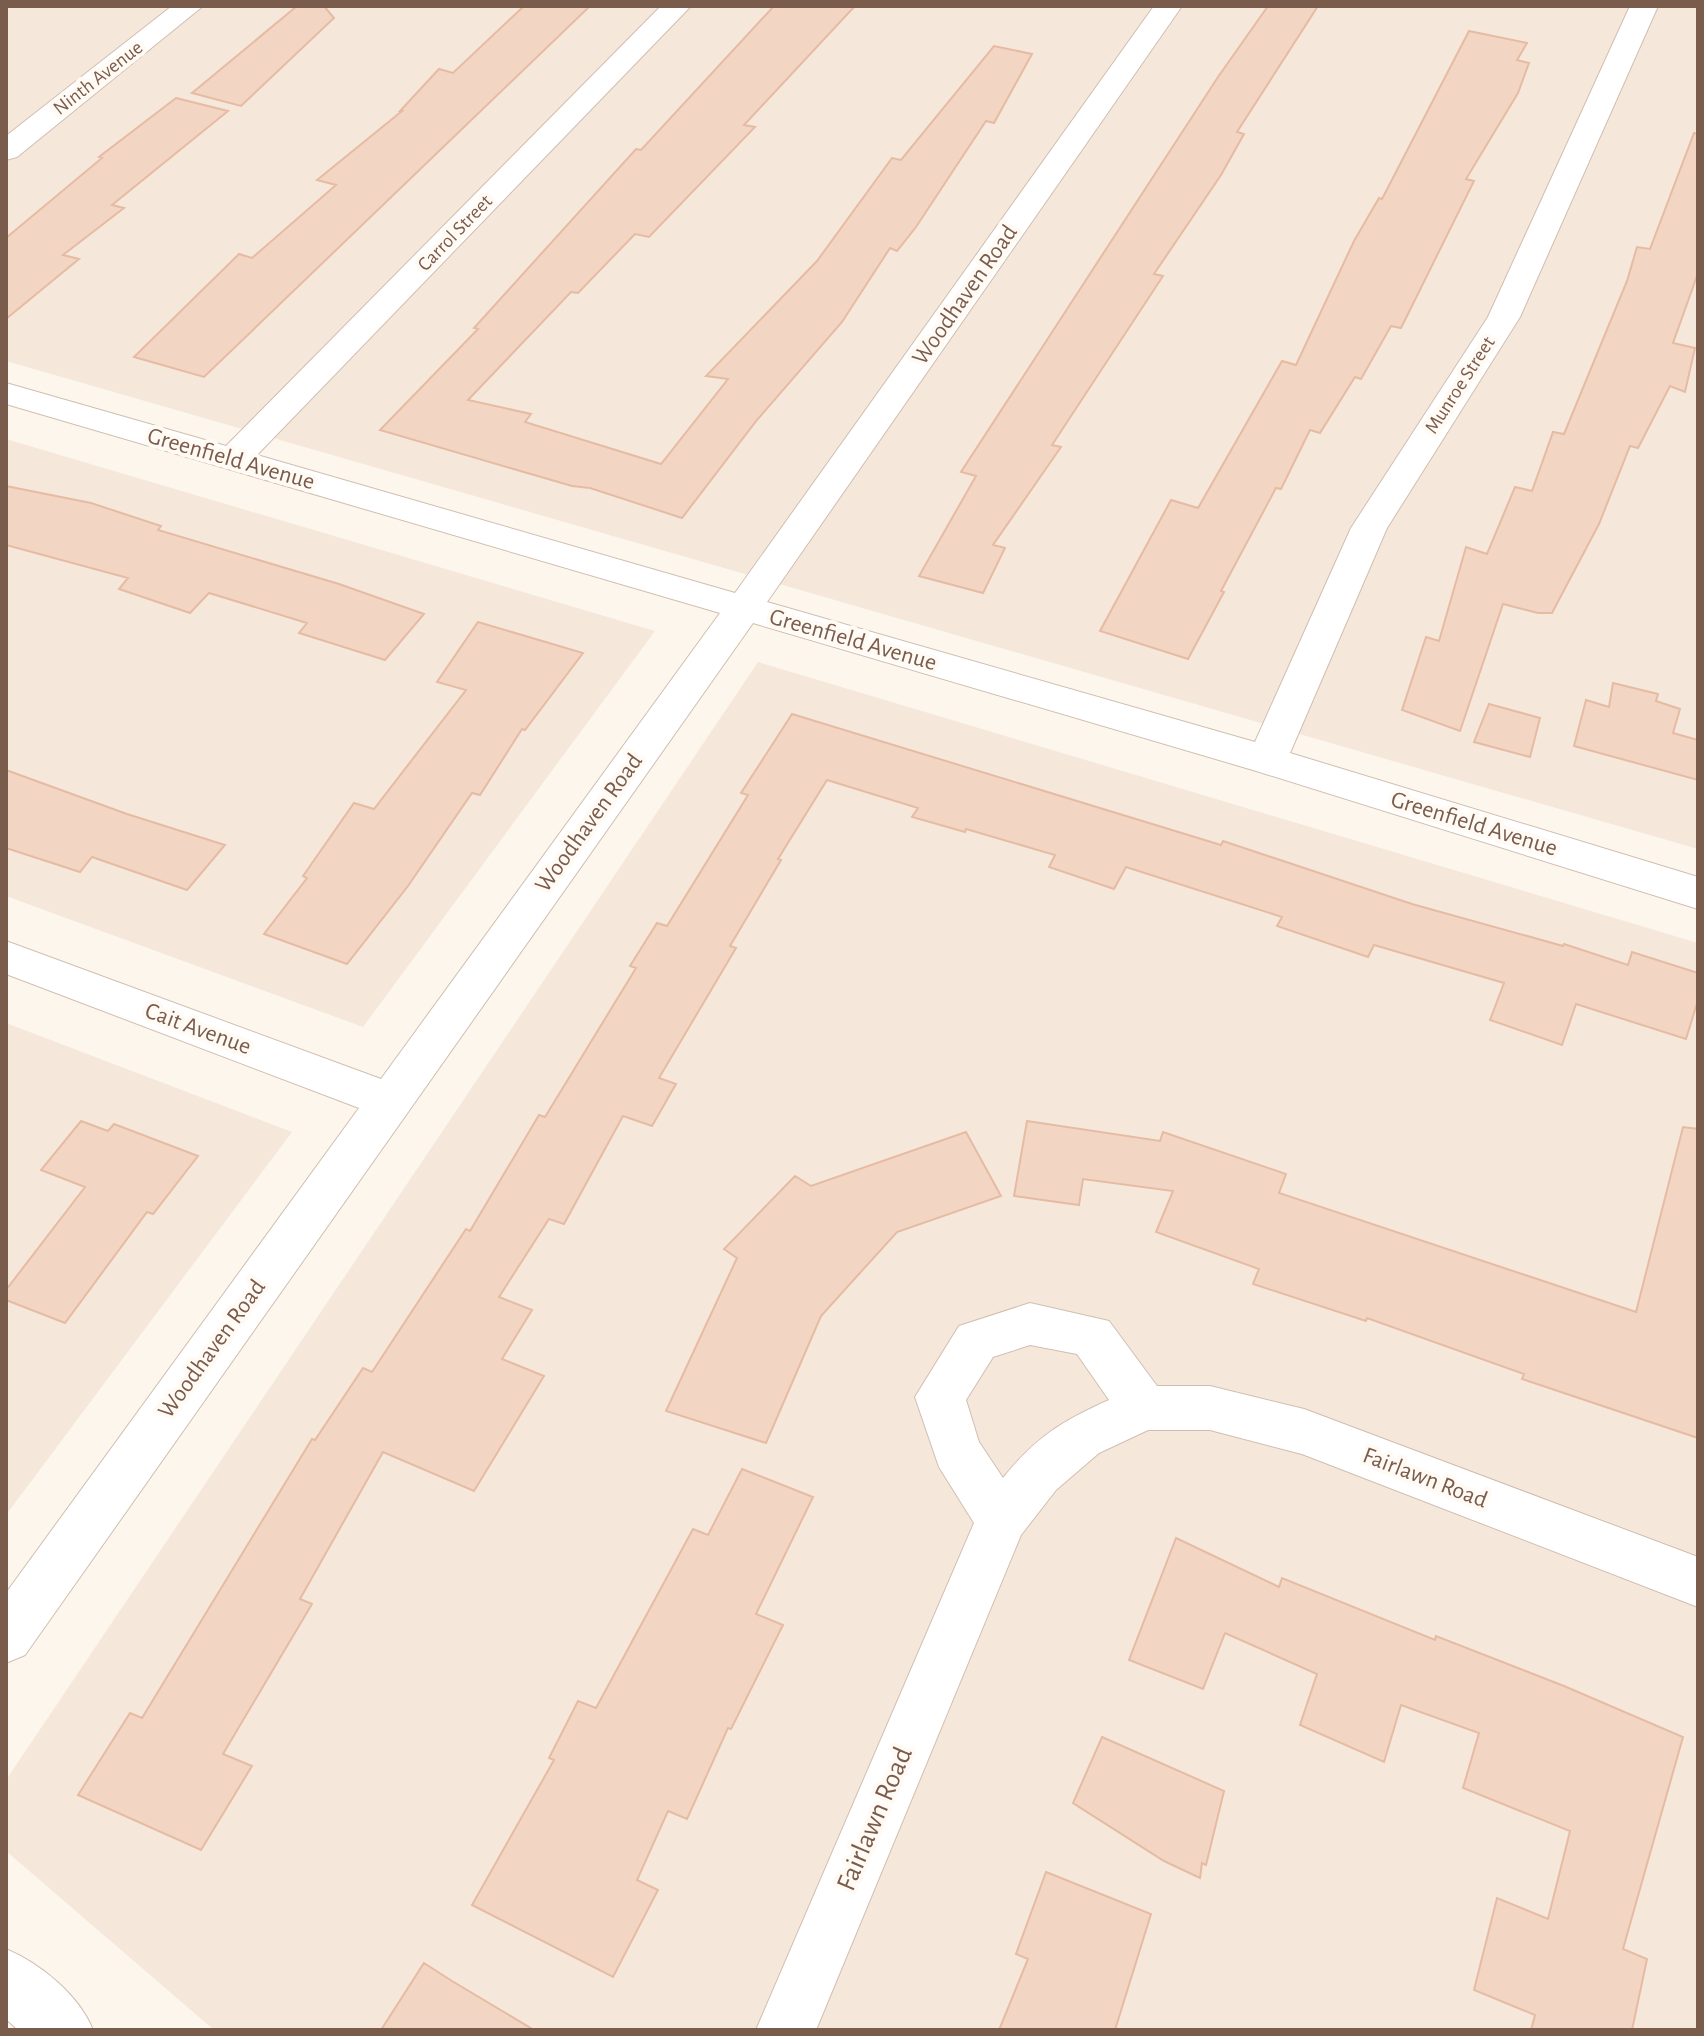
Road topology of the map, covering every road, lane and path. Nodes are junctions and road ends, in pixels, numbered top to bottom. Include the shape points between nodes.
1 (189, 6) edge
2 (677, 6) edge
3 (1168, 6) edge
4 (1644, 6) edge
5 (6, 151) edge
6 (6, 393) edge
7 (232, 460) junction
8 (743, 609) junction
9 (1267, 760) junction
10 (1698, 893) edge
11 (6, 957) edge
12 (390, 1101) junction
13 (1144, 1408) junction
14 (1001, 1520) junction
15 (1698, 1582) edge
16 (6, 1637) edge
17 (6, 1979) edge
18 (63, 2030) edge
19 (786, 2030) edge

1 - 5 street, Ninth Avenue
2 - 7 street, Carrol Street
3 - 8 street, Woodhaven Road
4 - 9 street, Munroe Street via 1504,317 1369,528
6 - 7 street, Greenfield Avenue
7 - 8 street, Greenfield Avenue
8 - 9 street, Greenfield Avenue
8 - 12 street, Woodhaven Road
9 - 10 street, Greenfield Avenue
11 - 12 street, Cait Avenue
12 - 16 street, Woodhaven Road
13 - 14 street, Fairlawn Road via 1081,1437 1038,1474
13 - 14 street via 1092,1336 1030,1324 976,1341 940,1397 957,1451
13 - 15 street, Fairlawn Road via 1210,1408 1304,1432
14 - 19 street, Fairlawn Road
17 - 18 street

